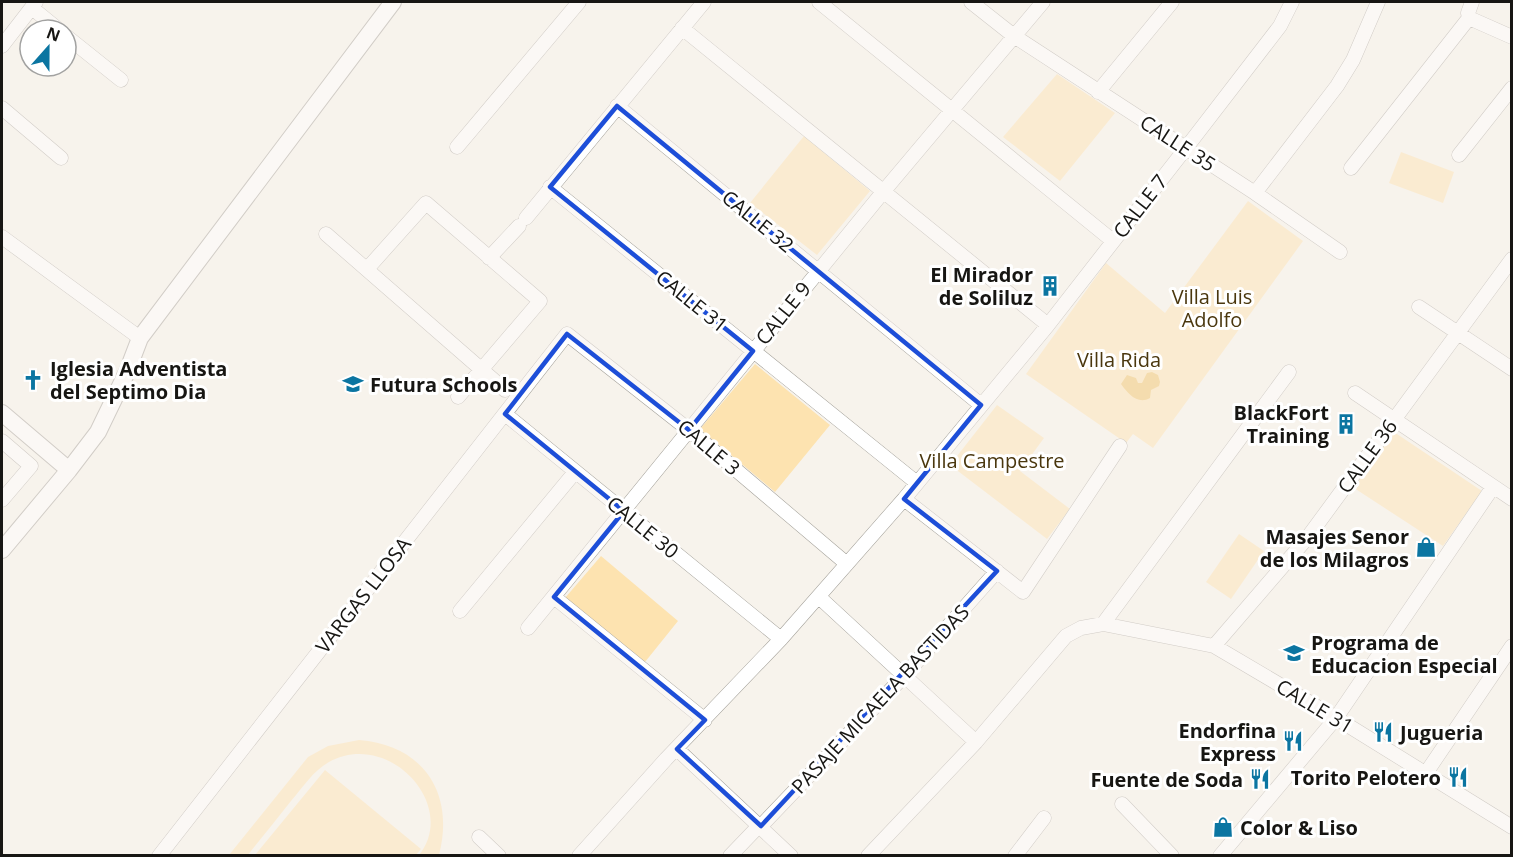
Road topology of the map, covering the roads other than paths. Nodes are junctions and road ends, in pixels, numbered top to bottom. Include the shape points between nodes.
1 (393, 2) edge
2 (579, 2) edge
3 (704, 2) edge
4 (819, 2) edge
5 (971, 2) edge
6 (1043, 2) edge
7 (1172, 2) edge
8 (1292, 2) edge
9 (1378, 2) edge
10 (1472, 2) edge
11 (34, 5) edge
12 (47, 18) edge
13 (1469, 18) junction
14 (682, 28) junction
15 (1014, 36) junction
16 (1512, 37) edge
17 (2, 45) edge
18 (78, 46) edge
19 (121, 80) dead end
20 (1512, 88) edge
21 (1098, 92) junction
22 (617, 106) junction
23 (2, 108) edge
24 (951, 110) junction
25 (457, 147) dead end
26 (1186, 148) junction
27 (1460, 155) dead end
28 (61, 158) dead end
29 (1351, 168) dead end
30 (550, 187) junction
31 (883, 192) junction
32 (1255, 192) junction
33 (326, 234) dead end
34 (2, 237) edge
35 (1113, 241) junction
36 (1340, 252) dead end
37 (489, 258) junction
38 (1512, 259) edge
39 (367, 269) junction
40 (818, 271) junction
41 (1419, 307) dead end
42 (1048, 324) junction
43 (1457, 332) junction
44 (567, 334) joint
45 (141, 338) junction
46 (753, 351) junction
47 (481, 369) junction
48 (1512, 369) edge
49 (1289, 372) dead end
50 (505, 390) dead end
51 (1355, 393) dead end
52 (458, 397) dead end
53 (981, 405) junction
54 (2, 413) edge
55 (505, 414) junction
56 (1394, 419) junction
57 (689, 430) junction
58 (2, 441) edge
59 (1120, 446) dead end
60 (69, 470) junction
61 (574, 472) junction
62 (917, 483) junction
63 (1493, 487) junction
64 (904, 499) junction
65 (1512, 499) edge
66 (2, 500) edge
67 (624, 511) junction
68 (2, 550) edge
69 (847, 564) junction
70 (997, 571) junction
71 (554, 597) junction
72 (819, 597) junction
73 (460, 611) dead end
74 (1103, 624) junction
75 (528, 628) dead end
76 (781, 639) junction
77 (1214, 646) junction
78 (1512, 646) edge
79 (904, 676) junction
80 (1336, 718) junction
81 (705, 720) junction
82 (976, 742) junction
83 (677, 749) junction
84 (1425, 773) junction
85 (1122, 804) dead end
86 (1044, 818) dead end
87 (1512, 827) edge
88 (758, 828) junction
89 (479, 837) dead end
90 (159, 855) edge
91 (499, 855) edge
92 (579, 855) edge
93 (730, 855) edge
94 (791, 855) edge
95 (868, 855) edge
96 (1015, 855) edge
97 (1172, 855) edge
98 (1220, 855) edge

1 - 45 street
2 - 25 street
3 - 14 street
4 - 24 street
5 - 15 street, CALLE 35
6 - 15 street, CALLE 9
7 - 21 street
8 - 26 street, CALLE 7 via 1280,26
9 - 32 street via 1338,86
10 - 13 street
11 - 12 street
11 - 17 street
13 - 16 street
13 - 29 street
14 - 22 street
14 - 31 street
15 - 21 street, CALLE 35
15 - 24 street, CALLE 9
18 - 19 street
20 - 27 street
21 - 26 street, CALLE 35
22 - 30 street
22 - 40 street, CALLE 32
23 - 28 street
24 - 31 street, CALLE 9
24 - 35 street
26 - 32 street, CALLE 35
26 - 35 street, CALLE 7
30 - 37 street
30 - 46 street, CALLE 31
31 - 40 street, CALLE 9
31 - 42 street
32 - 36 street, CALLE 35
33 - 39 street
34 - 45 street
35 - 42 street, CALLE 7
37 - 39 street via 426,203
37 - 47 street via 540,301
38 - 43 street, CALLE 36
39 - 47 street
40 - 46 street, CALLE 9
40 - 53 street, CALLE 32
41 - 43 street
42 - 53 street, CALLE 7
43 - 48 street
43 - 56 street, CALLE 36
44 - 55 street, VARGAS LLOSA
44 - 57 street, CALLE 3
45 - 60 street via 98,432
46 - 57 street, CALLE 9
46 - 62 street, CALLE 31
47 - 50 street
47 - 52 street
49 - 74 street
51 - 56 street
53 - 62 street, CALLE 7
54 - 60 street
55 - 61 street, CALLE 30
55 - 90 street, VARGAS LLOSA
56 - 63 street
56 - 77 street, CALLE 36 via 1308,537
57 - 67 street, CALLE 9
57 - 69 street, CALLE 3
58 - 66 street via 31,466
59 - 70 street via 1023,592
60 - 68 street
61 - 67 street, CALLE 30
61 - 73 street
62 - 64 street, CALLE 7
63 - 65 street
63 - 80 street
64 - 69 street, CALLE 7
64 - 70 street
67 - 71 street, CALLE 9
67 - 76 street, CALLE 30
69 - 72 street, CALLE 7
70 - 79 street, PASAJE MICAELA BASTIDAS
71 - 75 street, CALLE 9
71 - 81 street
72 - 76 street, CALLE 7
72 - 79 street
74 - 77 street, CALLE 31
74 - 82 street via 1066,636
76 - 81 street, CALLE 7
77 - 80 street, CALLE 31
78 - 84 street
79 - 82 street
79 - 88 street, PASAJE MICAELA BASTIDAS
80 - 84 street, CALLE 31
80 - 98 street
81 - 83 street, CALLE 7
82 - 95 street
83 - 88 street
83 - 92 street, CALLE 7
84 - 87 street, CALLE 31
85 - 97 street
86 - 96 street
88 - 93 street, PASAJE MICAELA BASTIDAS
88 - 94 street
89 - 91 street

